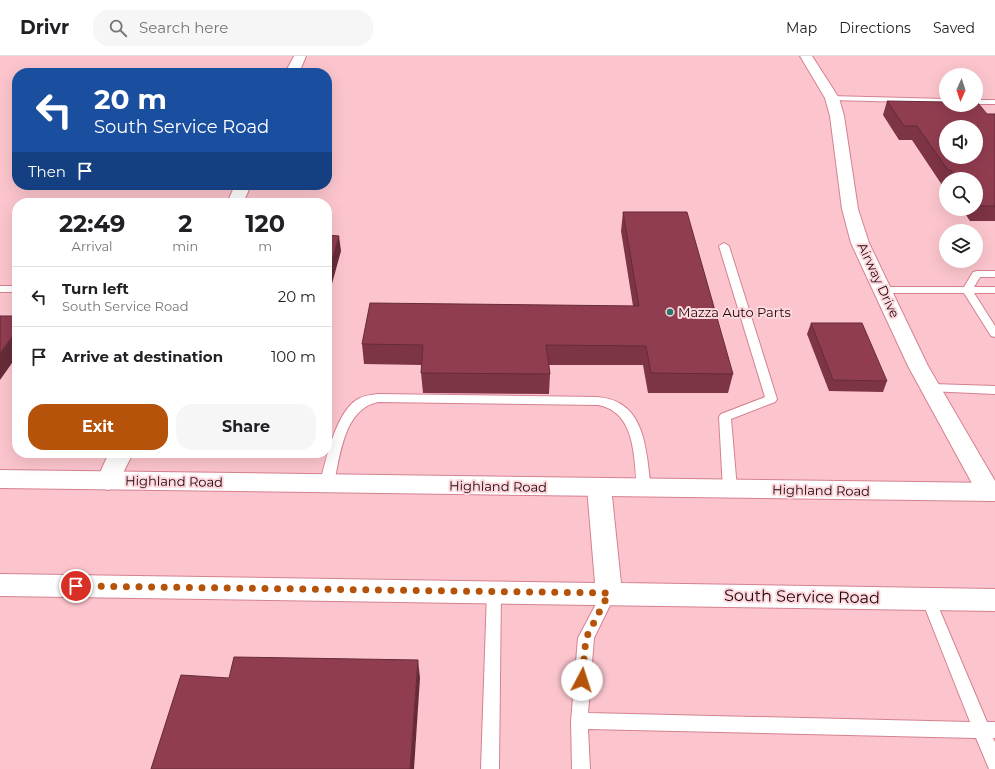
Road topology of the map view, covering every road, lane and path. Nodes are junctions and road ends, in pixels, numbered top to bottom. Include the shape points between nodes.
1 (300, 56) edge
2 (806, 56) edge
3 (294, 68) edge
4 (832, 98) junction
5 (939, 101) edge
6 (983, 102) edge
7 (995, 102) edge
8 (724, 246) dead end
9 (995, 274) edge
10 (0, 289) edge
11 (12, 289) edge
12 (883, 290) junction
13 (967, 290) junction
14 (995, 290) edge
15 (995, 334) edge
16 (932, 388) junction
17 (995, 390) edge
18 (119, 458) edge
19 (0, 479) edge
20 (108, 481) junction
21 (328, 483) junction
22 (599, 487) junction
23 (644, 488) junction
24 (730, 488) junction
25 (992, 492) edge
26 (0, 584) edge
27 (494, 592) junction
28 (609, 593) junction
29 (928, 598) junction
30 (995, 600) edge
31 (578, 721) junction
32 (988, 730) edge
33 (995, 763) edge
34 (490, 769) edge
35 (581, 769) edge

1 - 3 main road
2 - 4 main road, Airway Drive
4 - 5 lane
4 - 12 main road, Airway Drive via 837,116 850,209 860,243
6 - 7 lane
8 - 24 lane via 771,399 725,417
9 - 13 lane via 977,274
10 - 11 lane
12 - 13 lane
12 - 16 main road, Airway Drive via 918,366
13 - 14 lane
13 - 15 lane
16 - 17 lane
16 - 25 main road, Airway Drive
18 - 20 main road
19 - 20 main road, Highland Road
20 - 21 main road, Highland Road
21 - 22 main road, Highland Road
21 - 23 lane via 339,434 351,414 363,402 378,398 453,398 592,401 615,405 629,416 637,440
22 - 23 main road, Highland Road
22 - 28 main road
23 - 24 main road, Highland Road
24 - 25 main road, Highland Road
26 - 27 main road, South Service Road
27 - 28 main road, South Service Road
27 - 34 lane
28 - 29 main road, South Service Road
28 - 31 lane via 586,638
29 - 30 main road, South Service Road
29 - 32 lane
31 - 32 lane
31 - 35 lane
32 - 33 lane

